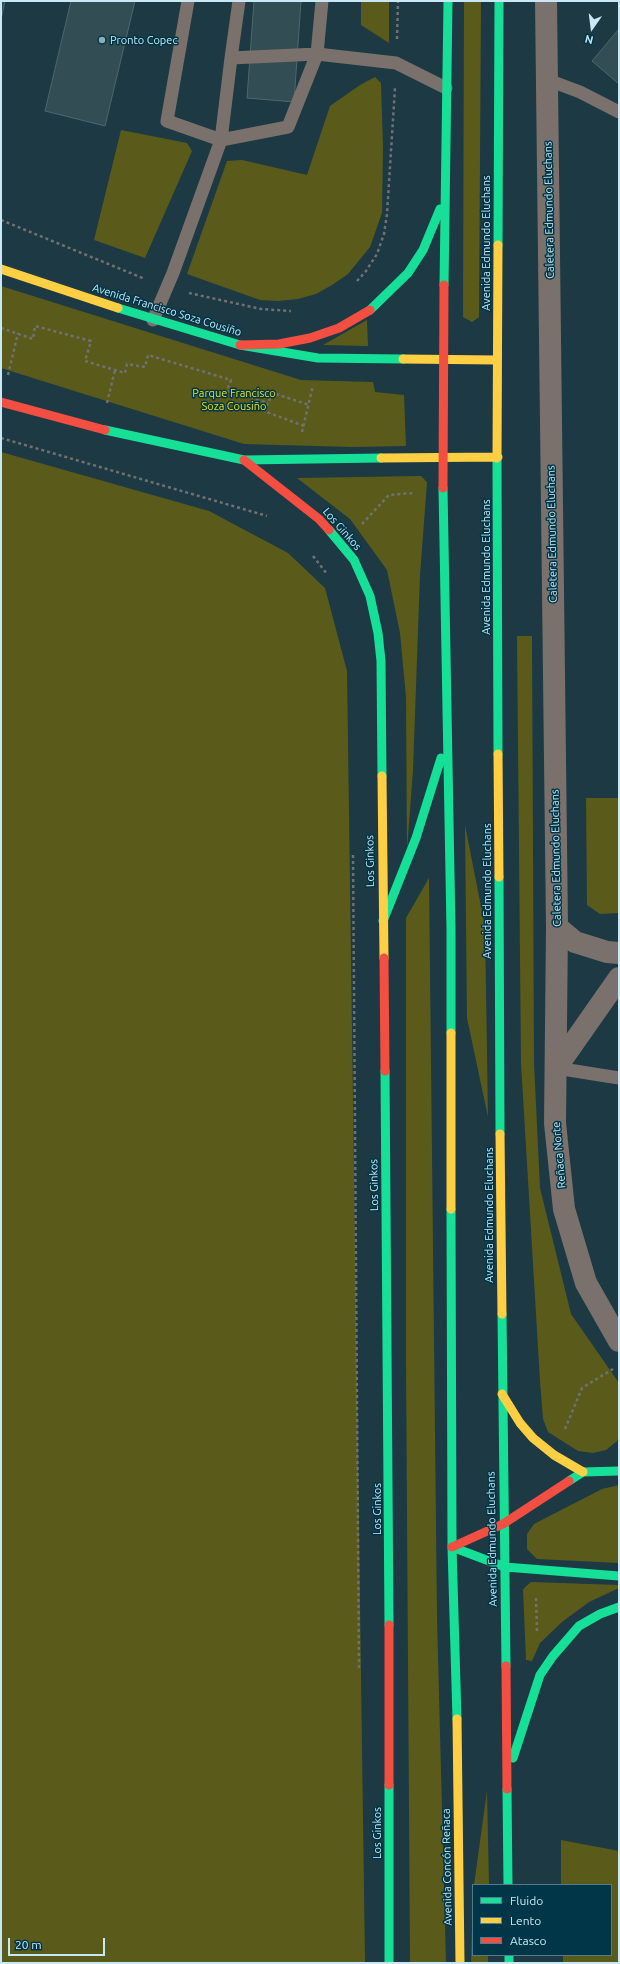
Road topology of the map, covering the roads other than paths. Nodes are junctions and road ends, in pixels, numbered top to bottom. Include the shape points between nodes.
1 (188, 1) edge
2 (239, 1) edge
3 (322, 1) edge
4 (448, 1) edge
5 (499, 1) edge
6 (546, 1) edge
7 (317, 54) junction
8 (231, 58) junction
9 (548, 80) junction
10 (446, 88) junction
11 (619, 112) edge
12 (221, 140) junction
13 (445, 185) junction
14 (1, 269) edge
15 (153, 320) junction
16 (240, 345) junction
17 (443, 359) junction
18 (498, 360) junction
19 (1, 402) edge
20 (442, 457) junction
21 (498, 457) junction
22 (244, 460) junction
23 (446, 739) junction
24 (383, 921) junction
25 (557, 927) junction
26 (619, 953) edge
27 (619, 978) edge
28 (556, 1068) junction
29 (619, 1078) edge
30 (619, 1340) edge
31 (502, 1394) junction
32 (619, 1471) edge
33 (583, 1472) junction
34 (503, 1524) junction
35 (452, 1547) junction
36 (505, 1568) junction
37 (619, 1576) edge
38 (619, 1607) edge
39 (507, 1781) junction
40 (508, 1884) edge
41 (389, 1963) edge
42 (460, 1963) edge

1 - 12 lane via 167,121
2 - 8 lane
3 - 7 lane
4 - 10 main road
5 - 18 main road, Avenida Edmundo Eluchans
6 - 9 street, Caletera Edmundo Eluchans
7 - 8 lane
7 - 10 lane via 396,63
7 - 12 lane via 288,128
8 - 12 lane
9 - 11 lane via 580,92
9 - 25 street, Caletera Edmundo Eluchans
10 - 13 main road
12 - 15 lane
13 - 16 main road via 435,224 424,250 408,273 371,310 339,328 310,338 279,344
13 - 17 main road
14 - 15 main road, Avenida Francisco Soza Cousiño
15 - 16 main road, Avenida Francisco Soza Cousiño
16 - 17 main road, Avenida Francisco Soza Cousiño via 318,358
17 - 18 main road, Avenida Francisco Soza Cousiño
17 - 20 main road
18 - 21 main road, Avenida Edmundo Eluchans
19 - 22 main road via 99,429
20 - 21 main road
20 - 22 main road
20 - 23 main road
21 - 31 main road, Avenida Edmundo Eluchans
22 - 24 main road, Los Ginkos via 319,518 354,560 370,596 381,661
23 - 24 main road via 416,838
23 - 35 main road via 450,930
24 - 41 main road, Los Ginkos via 389,1481
25 - 26 street via 575,942
25 - 28 street, Caletera Edmundo Eluchans
27 - 28 street
28 - 29 lane
28 - 30 street, Reñaca Norte via 555,1123 564,1209 586,1283
31 - 33 main road via 533,1438 554,1455
31 - 34 main road, Avenida Edmundo Eluchans
32 - 33 main road
33 - 34 main road
34 - 35 main road
34 - 36 main road, Avenida Edmundo Eluchans
35 - 36 main road
35 - 42 main road, Avenida Concón Reñaca
36 - 37 main road
36 - 39 main road, Avenida Edmundo Eluchans
38 - 39 main road via 579,1626 540,1675
39 - 40 main road

